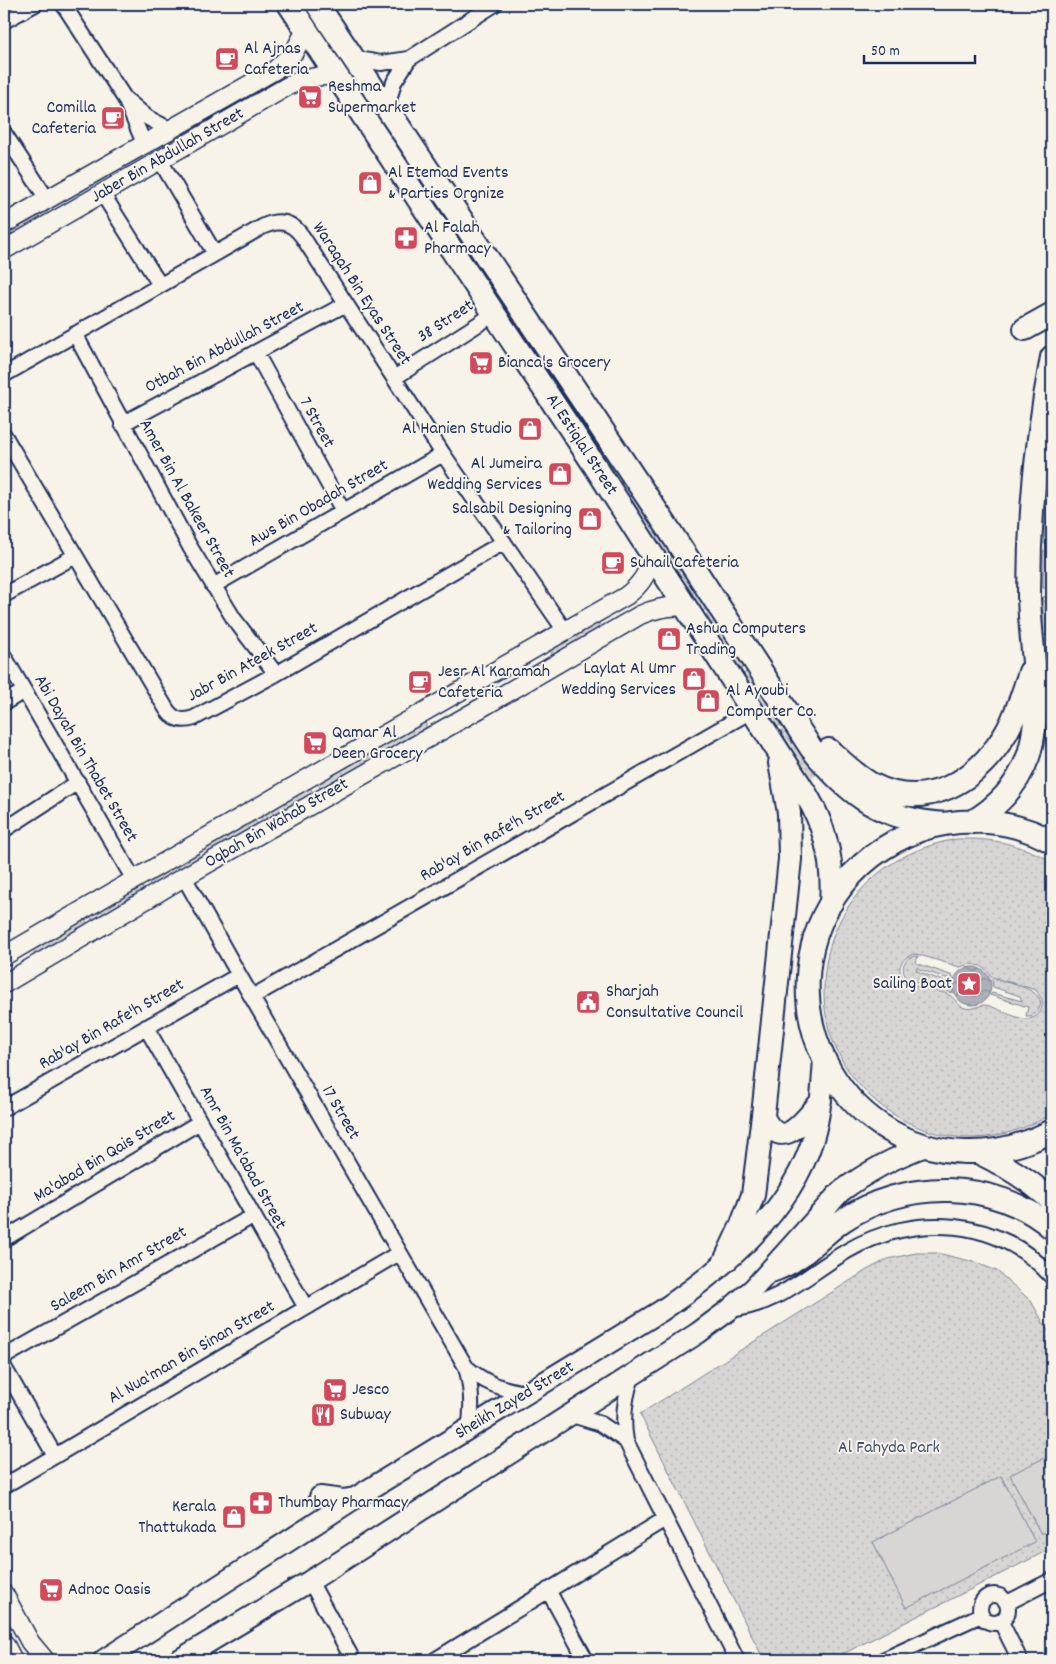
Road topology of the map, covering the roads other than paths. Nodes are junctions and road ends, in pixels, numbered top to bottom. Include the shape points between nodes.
1 (35, 4) edge
2 (63, 4) edge
3 (288, 4) edge
4 (317, 4) edge
5 (495, 4) edge
6 (4, 21) edge
7 (306, 30) junction
8 (353, 58) junction
9 (409, 59) junction
10 (336, 76) junction
11 (125, 99) junction
12 (387, 108) junction
13 (195, 114) junction
14 (169, 129) junction
15 (4, 133) edge
16 (144, 143) junction
17 (176, 151) junction
18 (160, 160) junction
19 (102, 193) junction
20 (47, 199) junction
21 (4, 224) edge
22 (4, 250) edge
23 (215, 254) junction
24 (160, 285) junction
25 (346, 304) junction
26 (494, 314) junction
27 (1052, 314) edge
28 (1025, 328) dead end
29 (75, 334) junction
30 (256, 353) junction
31 (1052, 357) edge
32 (4, 375) edge
33 (394, 378) junction
34 (122, 424) junction
35 (4, 435) edge
36 (443, 454) junction
37 (343, 511) junction
38 (504, 542) junction
39 (652, 554) junction
40 (75, 556) junction
41 (213, 586) junction
42 (4, 595) edge
43 (687, 607) junction
44 (565, 632) junction
45 (4, 656) edge
46 (1033, 662) junction
47 (503, 667) junction
48 (276, 674) junction
49 (24, 691) junction
50 (4, 703) edge
51 (480, 708) junction
52 (753, 710) junction
53 (790, 714) junction
54 (775, 745) junction
55 (78, 782) junction
56 (972, 822) junction
57 (945, 824) junction
58 (4, 830) edge
59 (1052, 842) edge
60 (184, 877) junction
61 (134, 880) junction
62 (831, 903) junction
63 (4, 956) edge
64 (239, 975) junction
65 (4, 984) edge
66 (252, 997) junction
67 (146, 1027) junction
68 (824, 1059) junction
69 (821, 1101) junction
70 (4, 1108) edge
71 (763, 1116) junction
72 (200, 1122) junction
73 (1052, 1131) edge
74 (926, 1146) junction
75 (978, 1152) junction
76 (1052, 1201) edge
77 (253, 1216) junction
78 (1052, 1228) edge
79 (4, 1239) edge
80 (399, 1253) junction
81 (725, 1261) junction
82 (771, 1271) junction
83 (1052, 1277) edge
84 (306, 1308) junction
85 (729, 1310) junction
86 (4, 1357) edge
87 (4, 1367) edge
88 (466, 1367) junction
89 (632, 1377) junction
90 (525, 1394) junction
91 (572, 1415) junction
92 (469, 1429) junction
93 (626, 1441) junction
94 (55, 1456) junction
95 (4, 1486) edge
96 (320, 1498) dead end
97 (355, 1498) junction
98 (665, 1519) junction
99 (1052, 1580) edge
100 (310, 1581) junction
101 (548, 1590) junction
102 (4, 1594) edge
103 (1007, 1603) junction
104 (981, 1616) junction
105 (9, 1618) edge
106 (1001, 1622) junction
107 (4, 1642) edge
108 (199, 1655) edge
109 (13, 1660) edge
110 (45, 1660) edge
111 (104, 1660) edge
112 (179, 1660) edge
113 (352, 1660) edge
114 (438, 1660) edge
115 (586, 1660) edge
116 (737, 1660) edge
117 (883, 1660) edge
118 (1020, 1660) edge

1 - 6 street
2 - 11 street
3 - 7 main road, Al Estiqlal Street
4 - 8 main road, Al Estiqlal Street
5 - 9 street
7 - 10 main road, Al Estiqlal Street
7 - 13 street, Jaber Bin Abdullah Street via 294,52 282,64
8 - 9 street via 381,64
8 - 12 main road, Al Estiqlal Street
9 - 12 street via 394,82
10 - 17 street, Jaber Bin Abdullah Street via 315,76 298,81
10 - 26 main road, Al Estiqlal Street
11 - 14 street via 148,118
11 - 16 street
12 - 53 main road, Al Estiqlal Street
13 - 14 street, Jaber Bin Abdullah Street
13 - 17 street via 201,120 200,128
14 - 16 street, Jaber Bin Abdullah Street
15 - 20 street
16 - 20 street, Jaber Bin Abdullah Street
17 - 18 street, Jaber Bin Abdullah Street
18 - 19 street, Jaber Bin Abdullah Street
18 - 23 street
19 - 22 street, Jaber Bin Abdullah Street
19 - 24 street
20 - 21 street, Jaber Bin Abdullah Street
23 - 24 street, Waraqah Bin Eyas Street
23 - 25 street, Waraqah Bin Eyas Street via 270,223 288,223 302,236
24 - 29 street, Waraqah Bin Eyas Street
25 - 30 street, Otbah Bin Abdullah Street
25 - 33 street, Waraqah Bin Eyas Street
26 - 33 street, 38 Street
26 - 39 main road, Al Estiqlal Street
27 - 28 main road
29 - 32 street, Waraqah Bin Eyas Street
29 - 34 street, Amer Bin Al Bakeer Street
30 - 34 street, Otbah Bin Abdullah Street
30 - 37 street, 7 Street
31 - 46 main road via 1038,447 1032,522 1029,595
33 - 36 street, Waraqah Bin Eyas Street
34 - 41 street, Amer Bin Al Bakeer Street
35 - 40 street, Jabr Bin Ateek Street
36 - 37 street, Aws Bin Obadah Street
36 - 38 street, Waraqah Bin Eyas Street
37 - 41 street, Aws Bin Obadah Street
38 - 44 street, Waraqah Bin Eyas Street
38 - 48 street, Jabr Bin Ateek Street
39 - 43 main road, Al Estiqlal Street
39 - 44 street, Oqbah Bin Wahab Street via 644,578 633,591
40 - 42 street
40 - 48 street, Jabr Bin Ateek Street via 167,710 177,719 194,718
41 - 48 street, Amer Bin Al Bakeer Street via 242,631
43 - 51 street, Oqbah Bin Wahab Street via 667,606 648,611
43 - 52 main road, Al Estiqlal Street
44 - 47 street, Oqbah Bin Wahab Street
45 - 49 street, Abi Dayah Bin Thabet Street
46 - 53 main road via 1014,716 998,746 974,772 936,792 901,794 870,783
46 - 56 main road via 1036,716 1023,770 1002,800
47 - 51 street via 508,670 507,679 485,694
47 - 61 street, Oqbah Bin Wahab Street
49 - 50 street
49 - 55 street, Abi Dayah Bin Thabet Street
51 - 60 street, Oqbah Bin Wahab Street
52 - 54 main road, Al Estiqlal Street
52 - 66 street, Rab'ay Bin Rafe'h Street
53 - 57 main road, Al Estiqlal Street via 824,763 852,792 896,816
54 - 62 main road, Al Estiqlal Street via 822,824 832,871
54 - 71 main road via 786,790 790,859
55 - 58 street
55 - 61 street, Abi Dayah Bin Thabet Street
56 - 57 main road
56 - 59 main road via 1011,826
57 - 62 main road via 911,834 879,851 852,874
60 - 64 street, 17 Street
60 - 65 street, Oqbah Bin Wahab Street
61 - 63 street, Oqbah Bin Wahab Street
62 - 68 main road via 814,940 808,980 811,1021
64 - 66 street, 17 Street
64 - 67 street, Rab'ay Bin Rafe'h Street
66 - 80 street, 17 Street
67 - 70 street, Rab'ay Bin Rafe'h Street
67 - 72 street, Amr Bin Ma'abad Street
68 - 69 main road, Sheikh Zayed Street
68 - 74 main road via 839,1086 860,1109 898,1135
69 - 71 main road via 789,1133 771,1130
69 - 81 main road, Sheikh Zayed Street via 812,1141 790,1187 758,1230
71 - 81 main road via 753,1195
72 - 77 street, Amr Bin Ma'abad Street
72 - 79 street, Ma'abad Bin Qais Street
73 - 75 main road via 1017,1146
74 - 75 main road
74 - 82 main road via 890,1160 840,1192
75 - 76 main road via 1011,1169
77 - 84 street, Amr Bin Ma'abad Street
77 - 86 street, Saleem Bin Amr Street
78 - 82 main road via 1024,1208 988,1195 950,1190 912,1193 858,1211 799,1258
80 - 84 street, Al Nua'man Bin Sinan Street
80 - 88 street, 17 Street
81 - 90 main road, Sheikh Zayed Street via 661,1311
82 - 85 main road
83 - 85 street via 1024,1253 994,1236 958,1227 920,1226 900,1229 863,1242 778,1296 754,1306
84 - 94 street, Al Nua'man Bin Sinan Street
85 - 89 main road
87 - 94 street
88 - 90 street, 17 Street via 484,1382
88 - 92 street, 17 Street via 472,1396
89 - 91 main road
89 - 93 street via 623,1408
90 - 92 main road, Sheikh Zayed Street
91 - 93 street via 601,1424
91 - 100 main road
92 - 97 main road, Sheikh Zayed Street
93 - 98 street
94 - 95 street, Al Nua'man Bin Sinan Street
96 - 97 main road
97 - 111 main road, Sheikh Zayed Street
98 - 101 street
98 - 116 street
99 - 103 street
100 - 108 main road
100 - 113 street
101 - 114 street
101 - 115 street
102 - 105 street
103 - 104 street via 1000,1596 990,1596 983,1601
103 - 106 street via 1008,1612
104 - 106 street via 992,1624
104 - 117 street
105 - 110 street
106 - 118 street
107 - 109 street
108 - 112 main road

